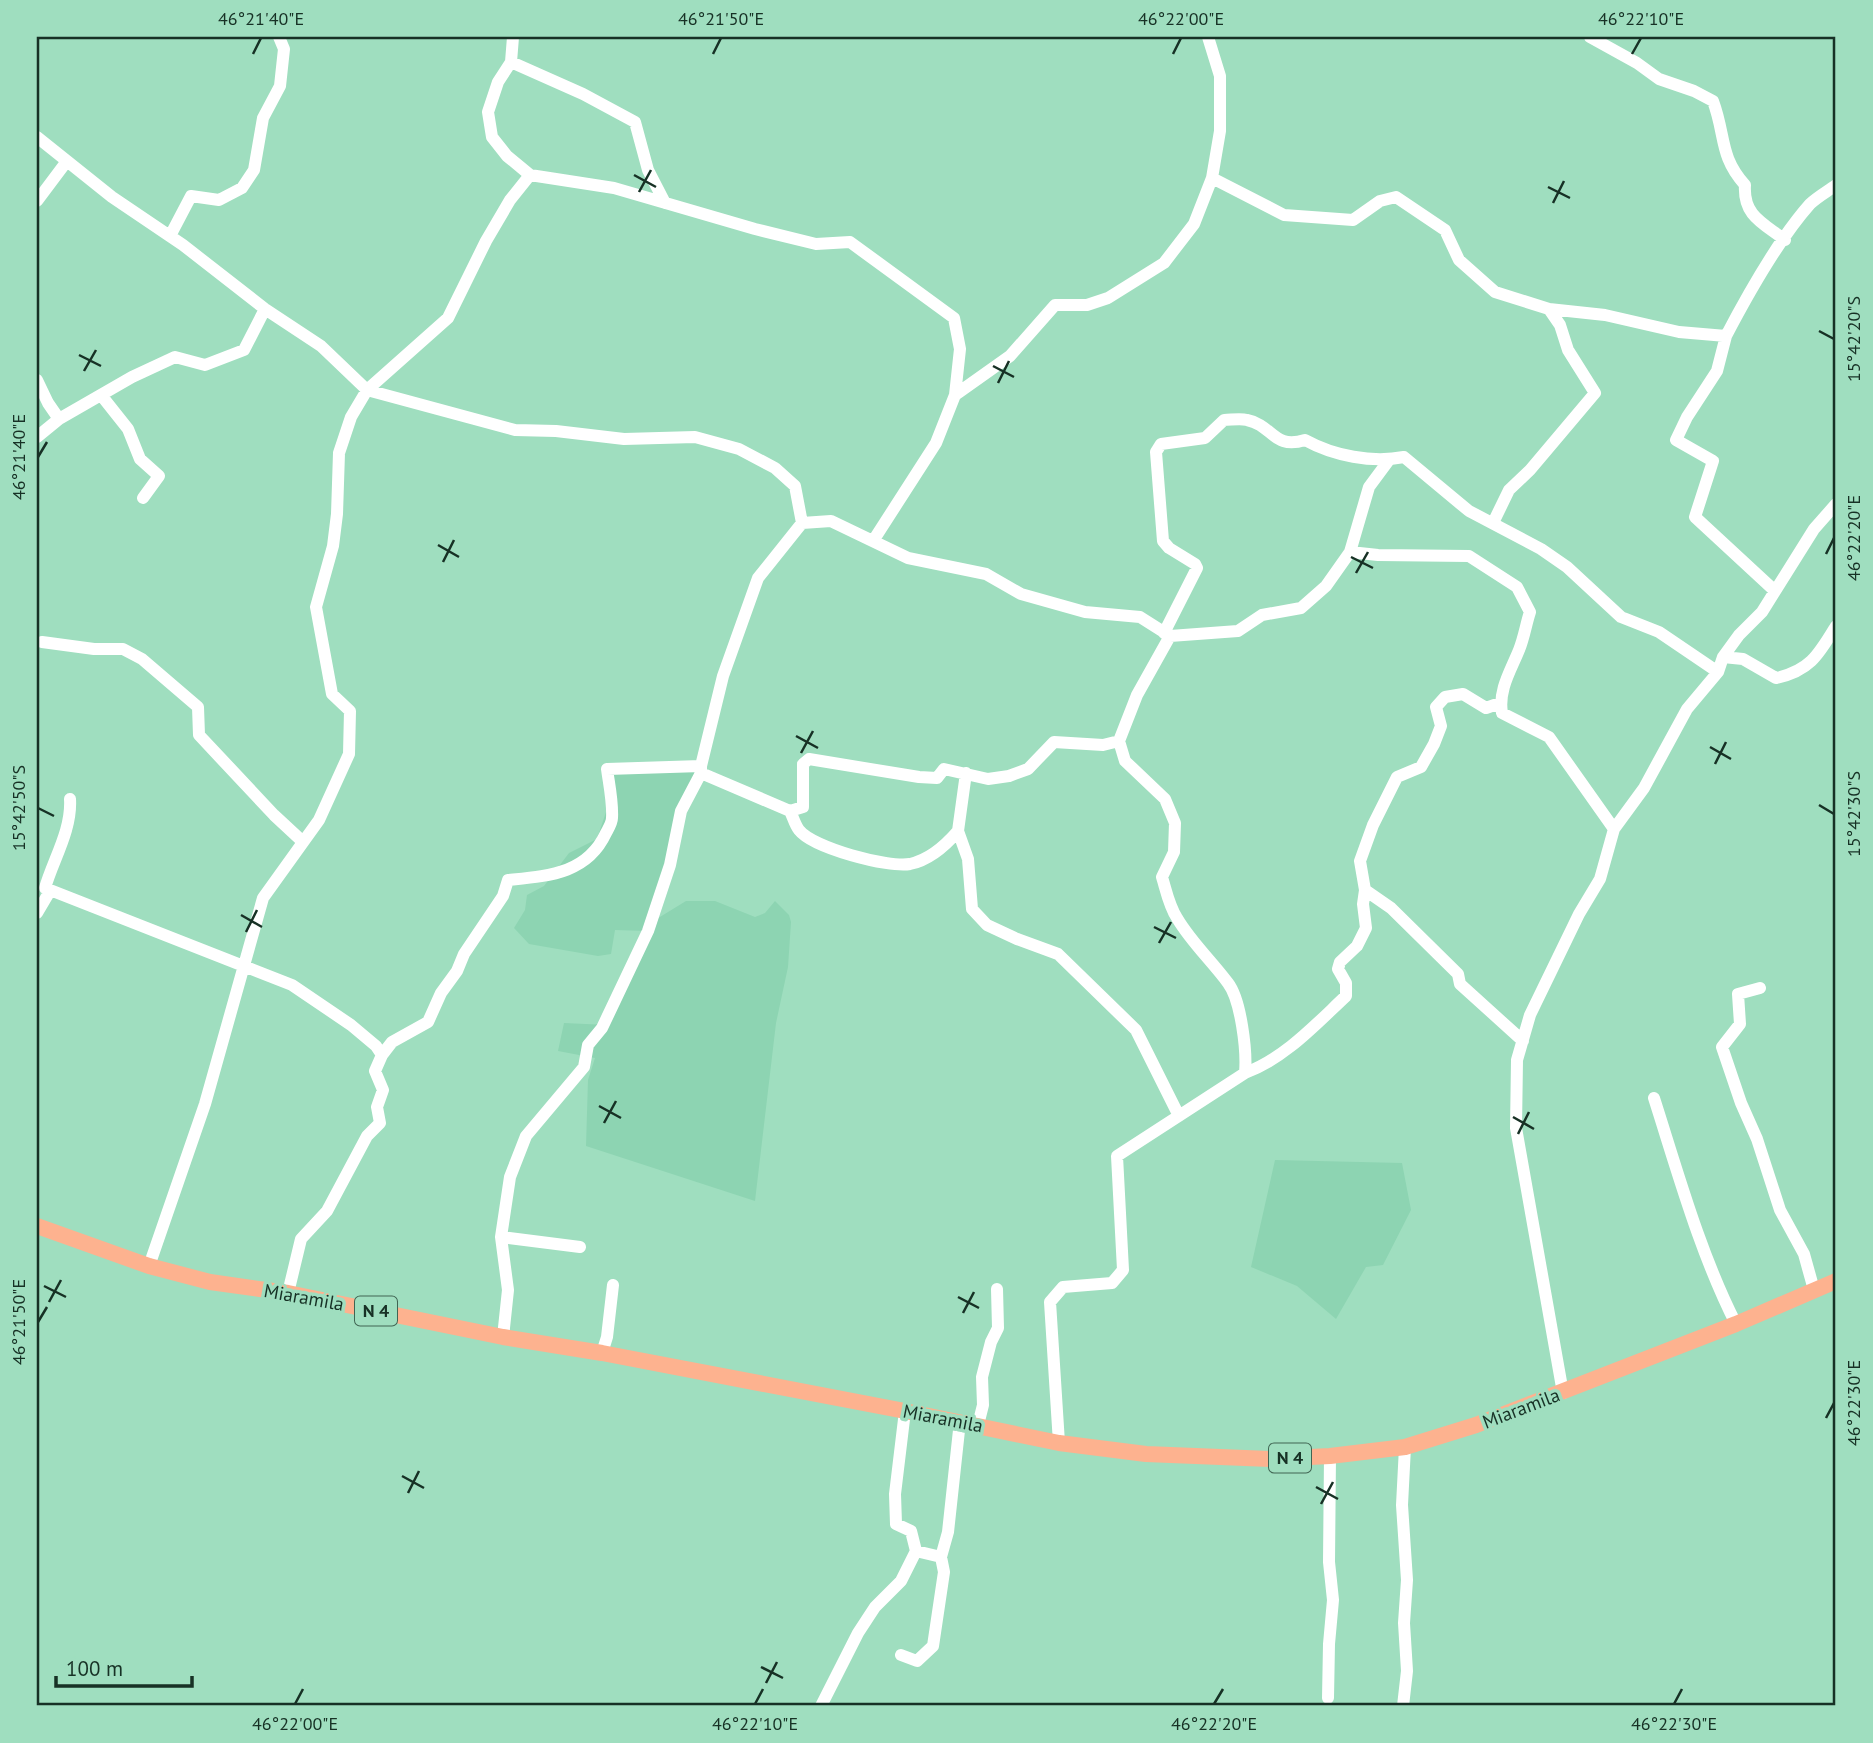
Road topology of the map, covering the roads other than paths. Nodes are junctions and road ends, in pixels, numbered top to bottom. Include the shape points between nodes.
1 (279, 37) edge
2 (513, 37) edge
3 (1208, 37) edge
4 (1590, 37) edge
5 (511, 62) junction
6 (37, 137) edge
7 (67, 161) junction
8 (530, 175) junction
9 (1212, 177) junction
10 (1836, 185) edge
11 (37, 201) edge
12 (665, 203) junction
13 (170, 236) junction
14 (1785, 240) junction
15 (265, 309) junction
16 (1549, 309) junction
17 (1726, 336) junction
18 (37, 380) edge
19 (367, 390) junction
20 (101, 395) junction
21 (956, 395) junction
22 (59, 419) junction
23 (37, 437) edge
24 (1389, 460) junction
25 (143, 498) dead end
26 (1836, 504) edge
27 (802, 523) junction
28 (1493, 523) junction
29 (873, 541) junction
30 (1350, 551) junction
31 (1775, 591) junction
32 (1836, 626) edge
33 (1167, 635) junction
34 (41, 642) dead end
35 (1723, 657) junction
36 (1718, 672) junction
37 (1500, 703) junction
38 (1119, 741) junction
39 (701, 769) junction
40 (967, 774) junction
41 (70, 799) dead end
42 (790, 811) junction
43 (1614, 829) junction
44 (958, 831) junction
45 (302, 841) junction
46 (37, 863) edge
47 (50, 869) junction
48 (1365, 890) junction
49 (50, 891) junction
50 (37, 913) edge
51 (245, 966) junction
52 (1760, 988) dead end
53 (1523, 1041) junction
54 (382, 1055) junction
55 (1245, 1073) junction
56 (1654, 1098) dead end
57 (1179, 1116) junction
58 (37, 1226) edge
59 (501, 1237) junction
60 (580, 1247) dead end
61 (149, 1266) junction
62 (1836, 1281) edge
63 (613, 1285) dead end
64 (998, 1289) dead end
65 (1814, 1290) junction
66 (288, 1293) junction
67 (1736, 1324) junction
68 (503, 1337) junction
69 (602, 1353) junction
70 (1563, 1393) junction
71 (905, 1410) junction
72 (960, 1422) junction
73 (978, 1425) junction
74 (1059, 1443) junction
75 (1405, 1447) junction
76 (1330, 1456) junction
77 (915, 1551) junction
78 (941, 1557) junction
79 (901, 1655) dead end
80 (1328, 1698) dead end
81 (821, 1706) edge
82 (1403, 1706) edge

1 - 13 street via 284,49 280,86 263,118 254,170 242,188 219,200 191,196
2 - 5 street
3 - 9 street via 1220,75 1220,131
4 - 14 street via 1659,79 1713,101 1722,125 1723,149 1731,170 1745,185 1744,200 1752,214
5 - 8 street via 488,112 492,137
5 - 12 street via 635,122 648,170
6 - 7 street
7 - 11 street
7 - 13 street
8 - 12 street via 614,188
8 - 19 street via 486,241 448,318
9 - 16 street via 1284,215 1353,220 1380,201 1396,197 1445,230 1459,260 1495,292
9 - 21 street via 1194,224 1164,263 1108,298 1087,305 1055,305 1010,356
10 - 14 street via 1812,203
12 - 21 street via 816,244 850,242 954,318 960,349
13 - 15 street
14 - 17 street
15 - 19 street via 321,346
15 - 20 street via 244,350 205,365 175,357
16 - 17 street
16 - 28 street via 1595,393 1509,490
17 - 31 street via 1717,371 1676,440 1713,461 1695,517
18 - 22 street
19 - 27 street via 515,430 624,439 695,437 739,449 775,468 795,486
19 - 45 street via 351,417 340,453 334,535 316,607 332,694 350,711 349,754 319,820
20 - 22 street
20 - 25 street via 128,429 140,459 159,476
21 - 29 street via 936,443
22 - 23 street
24 - 28 street via 1404,457 1469,511
24 - 30 street via 1369,487
24 - 33 street via 1336,452 1305,440 1291,445 1248,420 1224,420 1205,438 1161,444 1156,453 1163,541 1197,568
26 - 31 street
27 - 29 street via 831,521
27 - 39 street via 758,579 723,676
28 - 36 street via 1567,568 1621,617 1659,632
29 - 33 street via 908,558 986,574 1021,594 1085,612 1140,617
30 - 33 street via 1326,586 1301,608 1262,615 1238,631
30 - 37 street via 1469,556 1517,587 1530,612
31 - 35 street
32 - 35 street via 1813,660 1796,674 1776,678 1743,659
33 - 38 street
34 - 45 street via 123,649 142,659 198,706 199,735
35 - 36 street
36 - 43 street via 1687,709 1644,788
37 - 43 street via 1502,713 1549,737
37 - 48 street via 1486,708 1462,694 1445,696 1436,707 1441,726 1434,744 1421,767 1398,777 1373,825 1360,861
38 - 40 street via 1103,746 1054,742 1028,769 988,779
38 - 55 street via 1125,761 1165,799 1175,823 1174,852 1162,877 1175,915 1230,985 1242,1027
39 - 42 street
39 - 54 street via 607,769 612,820 591,857 544,877 508,880 428,1022 392,1042
39 - 59 street via 681,811 670,865 648,931 601,1028 588,1045 584,1067 526,1136 510,1177
40 - 42 street via 944,769 937,778 919,777 809,760 803,764 803,807
40 - 44 street
41 - 47 street via 61,845
42 - 44 street via 800,832 832,849 891,866 913,864 943,847
43 - 53 street via 1600,879 1530,1015
44 - 57 street via 968,859 972,909 987,925 1058,954 1136,1030
45 - 51 street via 263,898
46 - 47 street
47 - 49 street via 45,888
48 - 53 street via 1391,908 1458,974 1460,984
48 - 55 street via 1366,928 1338,969 1346,983 1346,996 1291,1047
49 - 50 street
49 - 51 street
51 - 54 street via 316,1000
51 - 61 street via 205,1104
52 - 65 street via 1738,994 1740,1024 1723,1048 1780,1210 1804,1254
53 - 70 street via 1517,1060 1516,1128
54 - 66 street via 375,1070 383,1090 377,1107 380,1123 366,1136 327,1211 301,1239
55 - 57 street
56 - 67 street via 1702,1243
57 - 74 street via 1117,1156 1123,1270 1112,1283 1063,1287 1050,1302
58 - 61 main road, Miaramila / N 4
59 - 60 street
59 - 68 street via 508,1290
61 - 66 main road, Miaramila / N 4 via 211,1282
62 - 65 main road, Miaramila / N 4
63 - 69 street
64 - 73 street via 998,1328 982,1377
65 - 67 main road, Miaramila / N 4
66 - 68 main road, Miaramila / N 4
67 - 70 main road, Miaramila / N 4
68 - 69 main road, Miaramila / N 4
69 - 71 main road, Miaramila / N 4
70 - 75 main road, Miaramila / N 4
71 - 72 main road, Miaramila / N 4
71 - 77 street via 896,1524 911,1531
72 - 73 main road, Miaramila / N 4
72 - 78 street
73 - 74 main road, Miaramila / N 4
74 - 76 main road, Miaramila / N 4 via 1146,1454 1270,1459
75 - 76 main road, Miaramila / N 4
75 - 82 street via 1402,1505 1407,1671
76 - 80 street
77 - 78 street
77 - 81 street via 901,1581 858,1633
78 - 79 street via 944,1572 933,1646 917,1661

